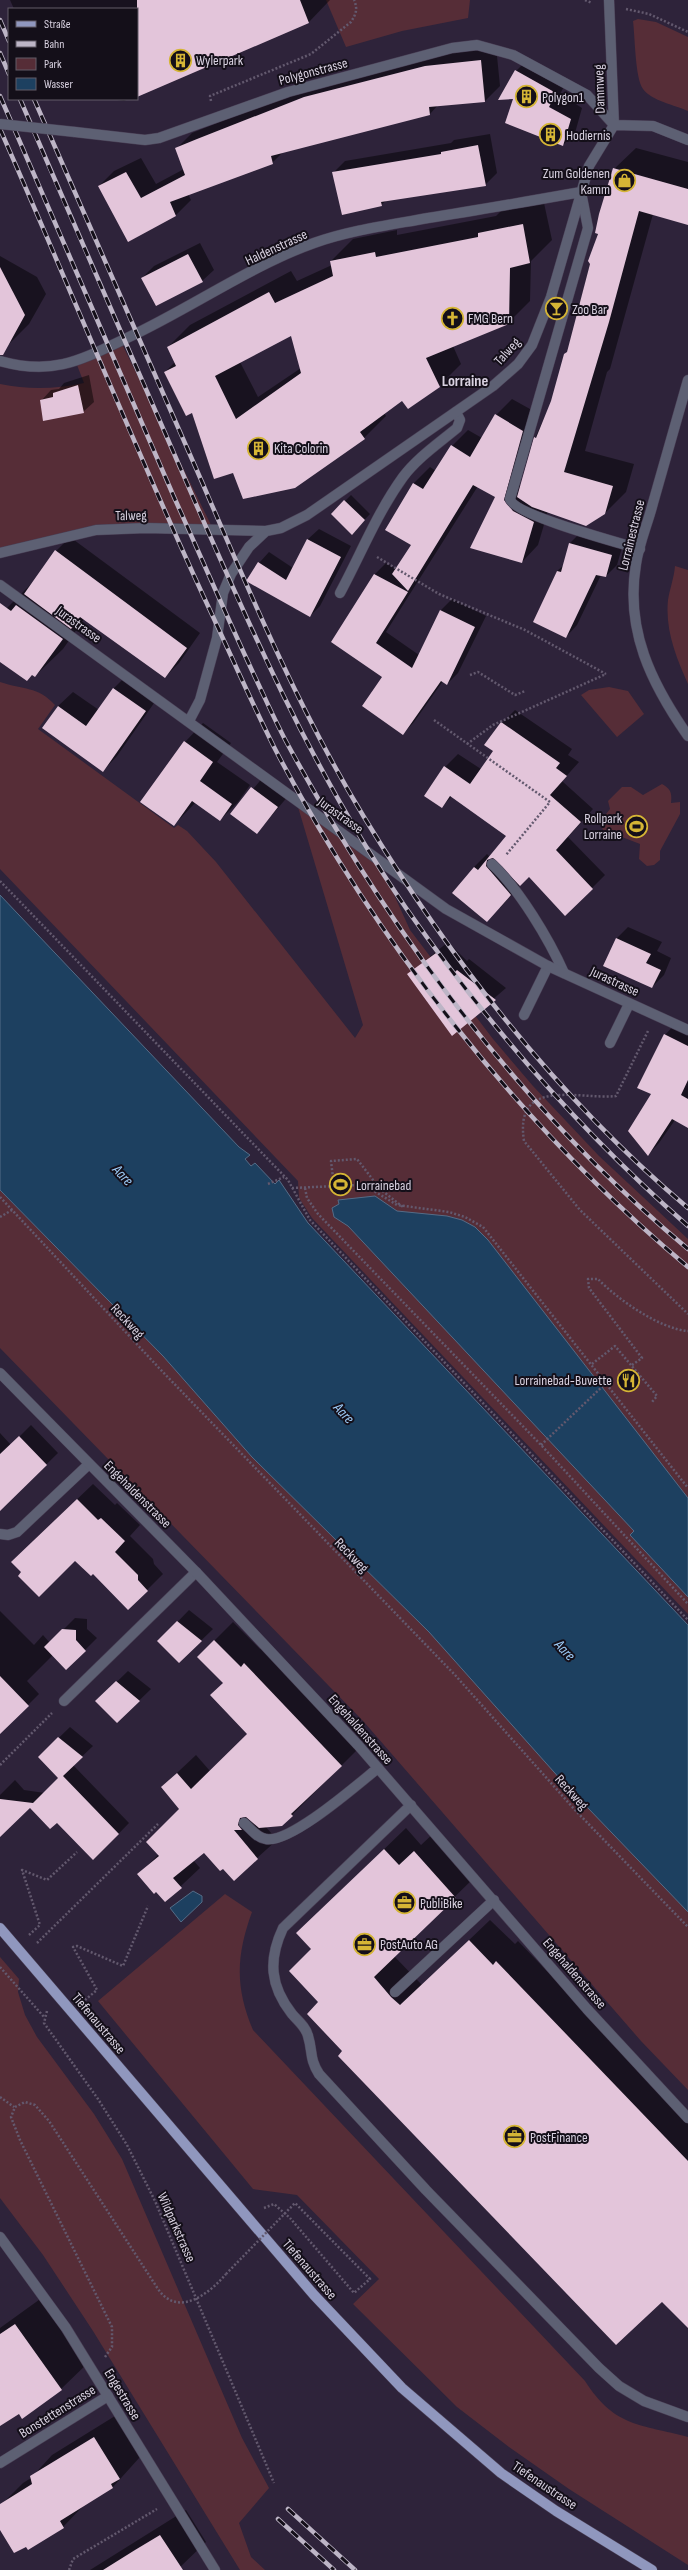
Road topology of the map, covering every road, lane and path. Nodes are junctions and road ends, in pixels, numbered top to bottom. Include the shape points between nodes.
1 (354, 0) edge
2 (609, 4) edge
3 (688, 32) edge
4 (216, 117) junction
5 (0, 124) edge
6 (614, 125) junction
7 (688, 140) edge
8 (581, 192) junction
9 (0, 361) edge
10 (688, 380) edge
11 (456, 412) junction
12 (266, 531) junction
13 (640, 549) junction
14 (364, 550) junction
15 (0, 553) edge
16 (0, 585) edge
17 (340, 593) dead end
18 (470, 675) dead end
19 (524, 691) dead end
20 (434, 720) dead end
21 (189, 721) junction
22 (688, 736) edge
23 (467, 744) junction
24 (494, 865) joint
25 (0, 881) edge
26 (548, 966) junction
27 (564, 973) junction
28 (629, 1004) junction
29 (524, 1015) dead end
30 (655, 1016) junction
31 (688, 1030) edge
32 (610, 1043) dead end
33 (284, 1177) junction
34 (268, 1184) dead end
35 (334, 1186) junction
36 (292, 1188) junction
37 (305, 1188) junction
38 (0, 1197) edge
39 (403, 1207) junction
40 (12, 1210) junction
41 (0, 1217) edge
42 (688, 1314) edge
43 (688, 1331) edge
44 (592, 1364) junction
45 (632, 1365) junction
46 (0, 1372) edge
47 (606, 1383) junction
48 (652, 1402) dead end
49 (541, 1445) junction
50 (89, 1464) junction
51 (688, 1488) edge
52 (0, 1534) edge
53 (196, 1572) junction
54 (688, 1604) edge
55 (688, 1620) edge
56 (64, 1701) joint
57 (0, 1765) edge
58 (378, 1768) junction
59 (411, 1805) junction
60 (244, 1823) dead end
61 (158, 1824) dead end
62 (77, 1852) dead end
63 (494, 1900) junction
64 (148, 1906) dead end
65 (688, 1927) edge
66 (0, 1928) edge
67 (36, 1928) dead end
68 (44, 1936) dead end
69 (0, 1967) edge
70 (395, 1992) dead end
71 (91, 1995) dead end
72 (62, 2000) junction
73 (44, 2017) junction
74 (0, 2097) edge
75 (15, 2107) junction
76 (688, 2118) edge
77 (247, 2217) junction
78 (0, 2237) edge
79 (194, 2298) junction
80 (104, 2359) dead end
81 (108, 2396) junction
82 (688, 2417) edge
83 (0, 2464) edge
84 (274, 2483) dead end
85 (157, 2509) dead end
86 (69, 2570) edge
87 (215, 2570) edge
88 (652, 2570) edge

1 - 4 path via 357,7 351,22 311,54 210,96
2 - 3 path via 649,14
2 - 6 street, Dammweg
4 - 5 street, Polygonstrasse, bridge via 159,138 145,140
4 - 6 street, Polygonstrasse via 288,92 452,48 477,45 513,55 570,85 587,95
6 - 7 street, Dammweg via 653,126
6 - 8 street, Talweg via 590,166
8 - 9 street, Haldenstrasse via 351,232 313,244 271,262 148,328 85,358 62,366 22,367
8 - 11 street, Talweg via 551,297 532,345 518,364 493,386
8 - 13 street via 588,228 510,499 515,507 560,525
10 - 13 street, Lorrainestrasse
11 - 12 street, Talweg via 307,515 281,528
11 - 14 street via 460,420 456,428 403,476 373,525
12 - 15 street, Talweg via 146,528 96,530
12 - 21 street via 238,560 223,593 217,638 200,700
13 - 22 street, Lorrainestrasse via 635,565 634,618 656,686
14 - 17 street
14 - 23 path via 439,594 525,630 606,674 492,725
16 - 21 street, Jurastrasse
18 - 19 path via 478,672 515,695
20 - 23 path
21 - 26 street, Jurastrasse via 446,909
23 - 24 path via 550,802
24 - 27 street via 506,876
25 - 33 path
26 - 27 street, Jurastrasse
26 - 29 street
27 - 28 street, Jurastrasse
28 - 30 street, Jurastrasse
28 - 32 street
30 - 31 street, Jurastrasse
30 - 42 path via 616,1096 548,1095 531,1105 525,1115 522,1132 524,1141 580,1210
33 - 34 path
33 - 36 path
35 - 37 path
35 - 39 path via 366,1186
35 - 39 path via 331,1161 356,1159 380,1189
36 - 37 path
36 - 55 path via 310,1220
37 - 49 path via 307,1198 318,1214
38 - 40 path, Reckweg
39 - 44 path via 449,1212 483,1227
40 - 41 path
40 - 65 path, Reckweg via 159,1368 455,1675 575,1810
43 - 45 path via 634,1309 612,1294 598,1279 588,1278 589,1288 642,1358
44 - 45 path via 615,1346
44 - 47 path
45 - 48 path via 657,1396
46 - 50 street, Engehaldenstrasse
47 - 49 path
47 - 51 path
49 - 54 path
50 - 52 street via 17,1532
50 - 53 street, Engehaldenstrasse
53 - 56 street
53 - 58 street, Engehaldenstrasse
56 - 57 path
58 - 59 street, Engehaldenstrasse
58 - 60 street via 307,1822 280,1838 261,1838
59 - 63 street, Engehaldenstrasse
59 - 82 street via 283,1928 275,1944 272,1963 282,2000 308,2036 311,2062 319,2074 426,2190 588,2357 619,2386 644,2401
61 - 68 path
62 - 67 path via 47,1880 22,1870 40,1925
63 - 70 street
63 - 76 street, Engehaldenstrasse via 587,2009
64 - 71 path via 123,1966 77,1946 73,1947 97,1990
66 - 72 main road, Tiefenaustrasse
69 - 73 path, Wildparkstrasse
72 - 73 path via 48,2010
72 - 77 main road, Tiefenaustrasse
73 - 79 path, Wildparkstrasse via 44,2023 127,2145 155,2201 192,2286
74 - 75 path
75 - 79 path via 25,2102 35,2105 49,2121 163,2296 168,2301 178,2304
75 - 80 path via 11,2116 20,2140 112,2327 112,2347
77 - 79 path, bridge via 274,2204 290,2218 354,2293 370,2278 295,2203 226,2274 214,2288
77 - 88 main road, Tiefenaustrasse via 356,2342 441,2423 529,2492
78 - 81 street, Engestrasse via 40,2290
79 - 84 path, Wildparkstrasse
81 - 83 street, Bonstettenstrasse
81 - 87 street, Engestrasse
85 - 86 path via 72,2559

